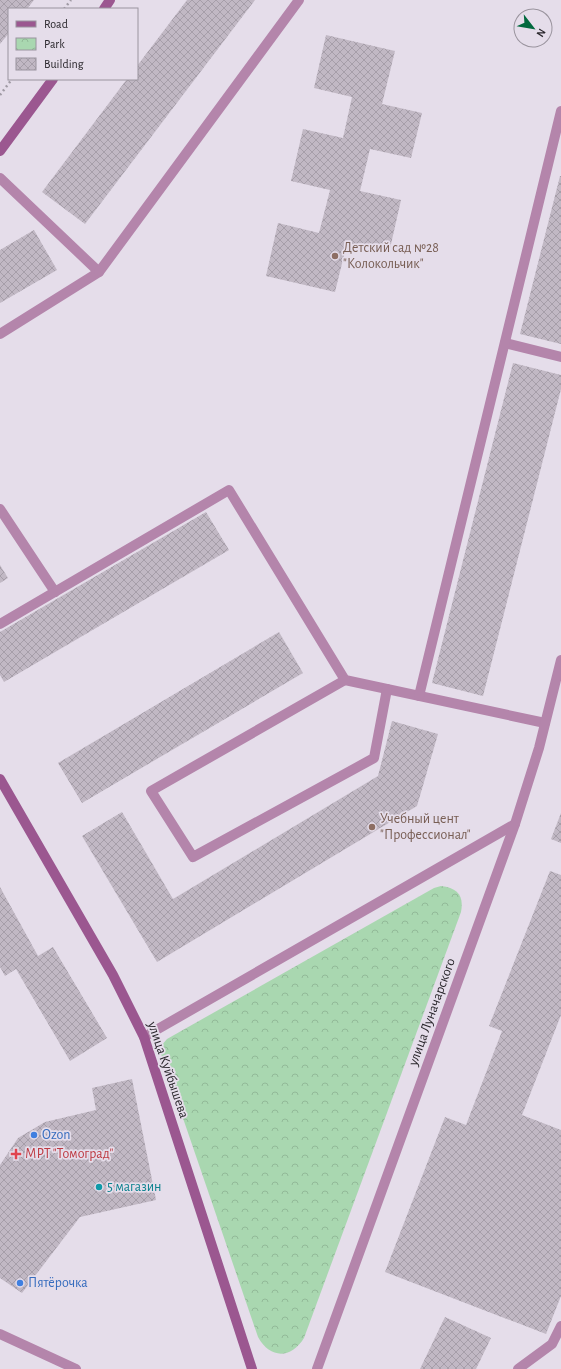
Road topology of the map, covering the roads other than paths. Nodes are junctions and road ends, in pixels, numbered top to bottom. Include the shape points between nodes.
1 (299, 0) edge
2 (52, 80) edge
3 (561, 111) edge
4 (0, 151) edge
5 (0, 178) edge
6 (99, 272) junction
7 (0, 334) edge
8 (505, 343) junction
9 (561, 357) edge
10 (0, 508) edge
11 (55, 592) junction
12 (0, 624) edge
13 (561, 660) edge
14 (345, 680) junction
15 (387, 689) junction
16 (419, 696) junction
17 (545, 723) junction
18 (0, 779) edge
19 (515, 824) junction
20 (144, 1037) junction
21 (561, 1326) edge
22 (0, 1334) edge
23 (76, 1369) edge
24 (252, 1369) edge
25 (317, 1369) edge
26 (518, 1369) edge

1 - 6 street
2 - 4 street
3 - 8 street
5 - 6 street
6 - 7 street
8 - 9 street
8 - 16 street
10 - 11 street
11 - 12 street
11 - 14 street via 229,490
13 - 17 street, улица Луначарского
14 - 15 street
14 - 15 street via 151,790 193,857 374,758
15 - 16 street
16 - 17 street
17 - 19 street, улица Луначарского
18 - 20 street, улица Куйбышева via 114,974
19 - 20 street
19 - 25 street, улица Луначарского
20 - 24 street, улица Куйбышева
21 - 26 street via 552,1344
22 - 23 street

